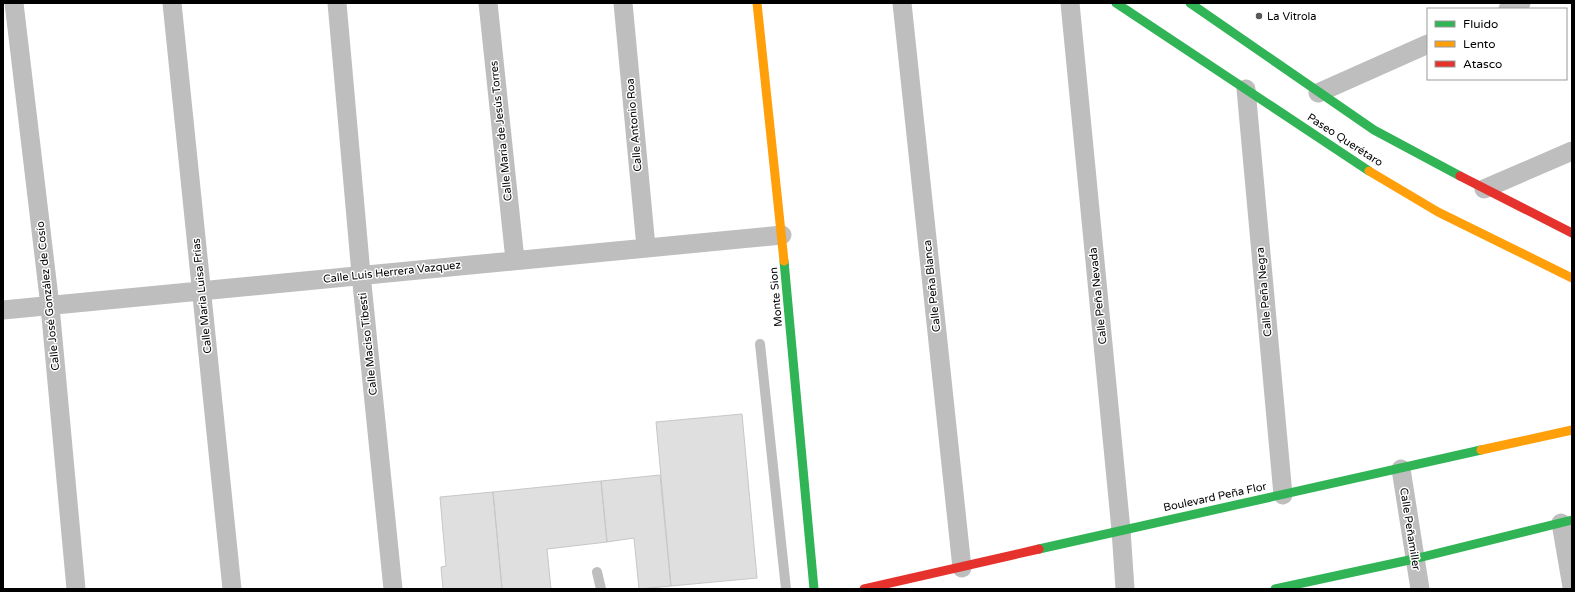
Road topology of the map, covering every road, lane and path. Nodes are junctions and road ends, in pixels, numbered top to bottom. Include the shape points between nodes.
1 (14, 3) edge
2 (172, 3) edge
3 (337, 3) edge
4 (488, 3) edge
5 (623, 3) edge
6 (757, 3) edge
7 (902, 3) edge
8 (1070, 3) edge
9 (1116, 3) edge
10 (1190, 3) edge
11 (1521, 3) edge
12 (1510, 8) edge
13 (1427, 44) edge
14 (1246, 89) junction
15 (1318, 93) junction
16 (1572, 151) edge
17 (1484, 189) junction
18 (1572, 233) edge
19 (782, 235) junction
20 (646, 247) junction
21 (515, 260) junction
22 (361, 274) junction
23 (1572, 278) edge
24 (202, 291) junction
25 (50, 306) junction
26 (3, 310) edge
27 (760, 344) dead end
28 (1572, 430) edge
29 (1401, 469) junction
30 (1283, 495) junction
31 (1567, 522) edge
32 (1121, 530) junction
33 (1414, 559) junction
34 (962, 568) junction
35 (597, 572) dead end
36 (893, 586) edge
37 (1572, 587) edge
38 (76, 589) edge
39 (232, 589) edge
40 (393, 589) edge
41 (601, 589) edge
42 (786, 589) edge
43 (814, 589) edge
44 (864, 589) edge
45 (1125, 589) edge
46 (1275, 589) edge
47 (1420, 589) edge

1 - 25 street, Calle José González de Cosío
2 - 24 street, Calle María Luisa Frías
3 - 22 street, Calle Maciso Tibesti
4 - 21 street, Calle María de Jesús Torres
5 - 20 street, Calle Antonio Roa
6 - 19 main road, Monte Sion
7 - 34 street, Calle Peña Blanca
8 - 32 street, Calle Peña Nevada
9 - 14 main road, Paseo Querétaro
10 - 15 main road
11 - 12 street
13 - 15 street
14 - 23 main road, Paseo Querétaro via 1346,157 1438,212
14 - 30 street, Calle Peña Negra
15 - 17 main road via 1374,130
16 - 17 street
17 - 18 main road
19 - 20 street, Calle Luis Herrera Vazquez
19 - 43 main road, Monte Sion
20 - 21 street, Calle Luis Herrera Vazquez
21 - 22 street, Calle Luis Herrera Vazquez
22 - 24 street, Calle Luis Herrera Vazquez
22 - 40 street, Calle Maciso Tibesti
24 - 25 street, Calle Luis Herrera Vazquez
24 - 39 street, Calle María Luisa Frías
25 - 26 street, Calle Luis Herrera Vazquez
25 - 38 street, Calle José González de Cosío
27 - 42 lane
28 - 29 main road, Boulevard Peña Flor
29 - 30 main road, Boulevard Peña Flor
29 - 33 street, Calle Peñamiller
30 - 32 main road, Boulevard Peña Flor
31 - 33 main road
31 - 37 street
32 - 34 main road, Boulevard Peña Flor
32 - 45 street, Calle Peña Nevada
33 - 46 main road
33 - 47 street, Calle Peñamiller
34 - 36 main road, Boulevard Peña Flor
35 - 41 lane
36 - 44 main road, Boulevard Peña Flor

